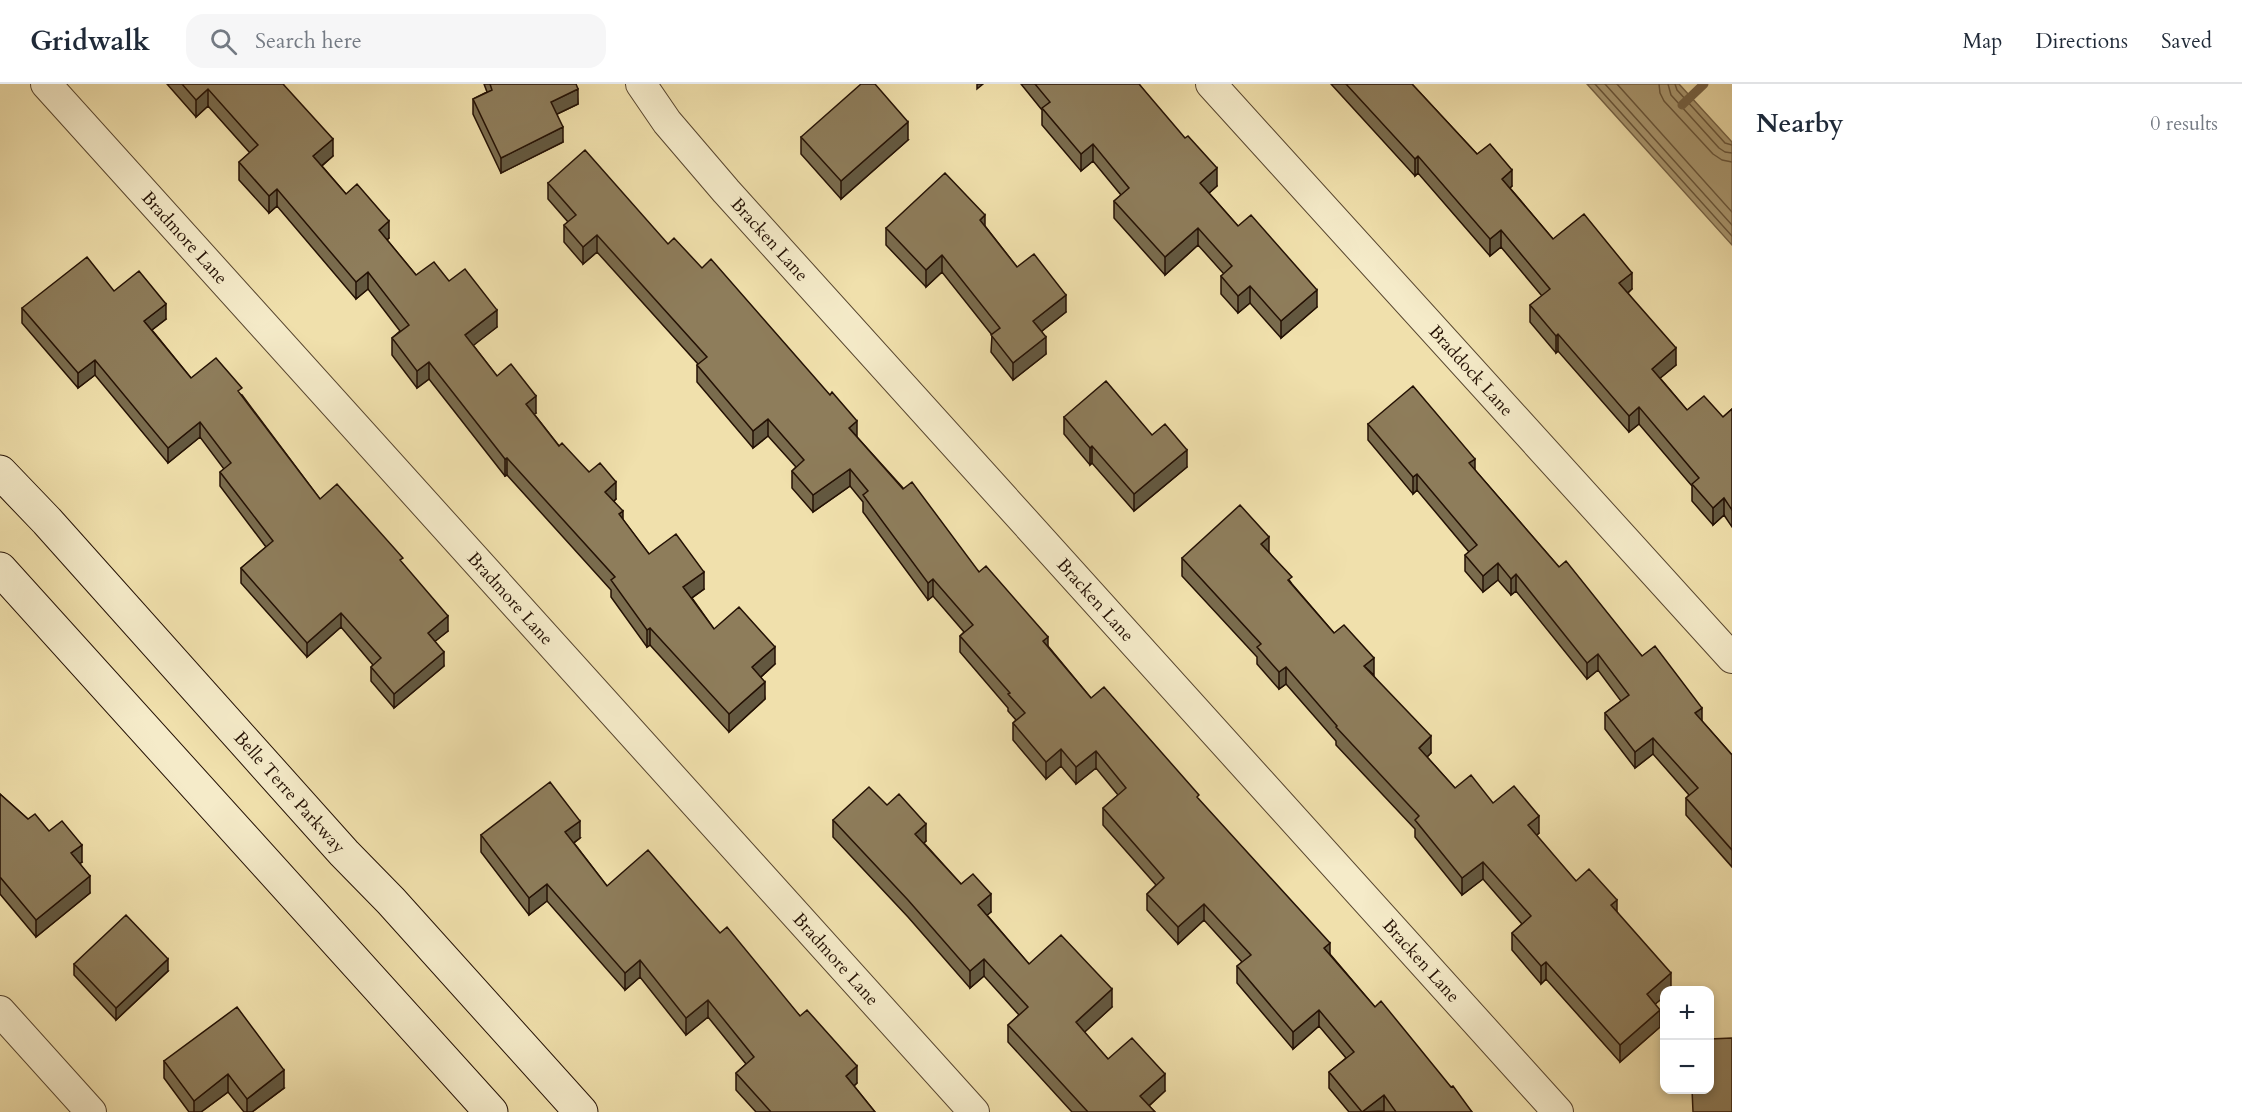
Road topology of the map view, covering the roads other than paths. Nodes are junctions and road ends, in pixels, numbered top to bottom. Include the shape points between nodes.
1 (46, 84) edge
2 (641, 84) edge
3 (1211, 84) edge
4 (0, 472) edge
5 (0, 569) edge
6 (1732, 658) edge
7 (0, 1011) edge
8 (91, 1112) edge
9 (491, 1112) edge
10 (581, 1112) edge
11 (974, 1112) edge
12 (1558, 1112) edge

1 - 11 street, Bradmore Lane
2 - 12 street, Bracken Lane via 667,122 726,191
3 - 6 street, Braddock Lane
4 - 10 main road, Belle Terre Parkway
5 - 9 main road
7 - 8 street

